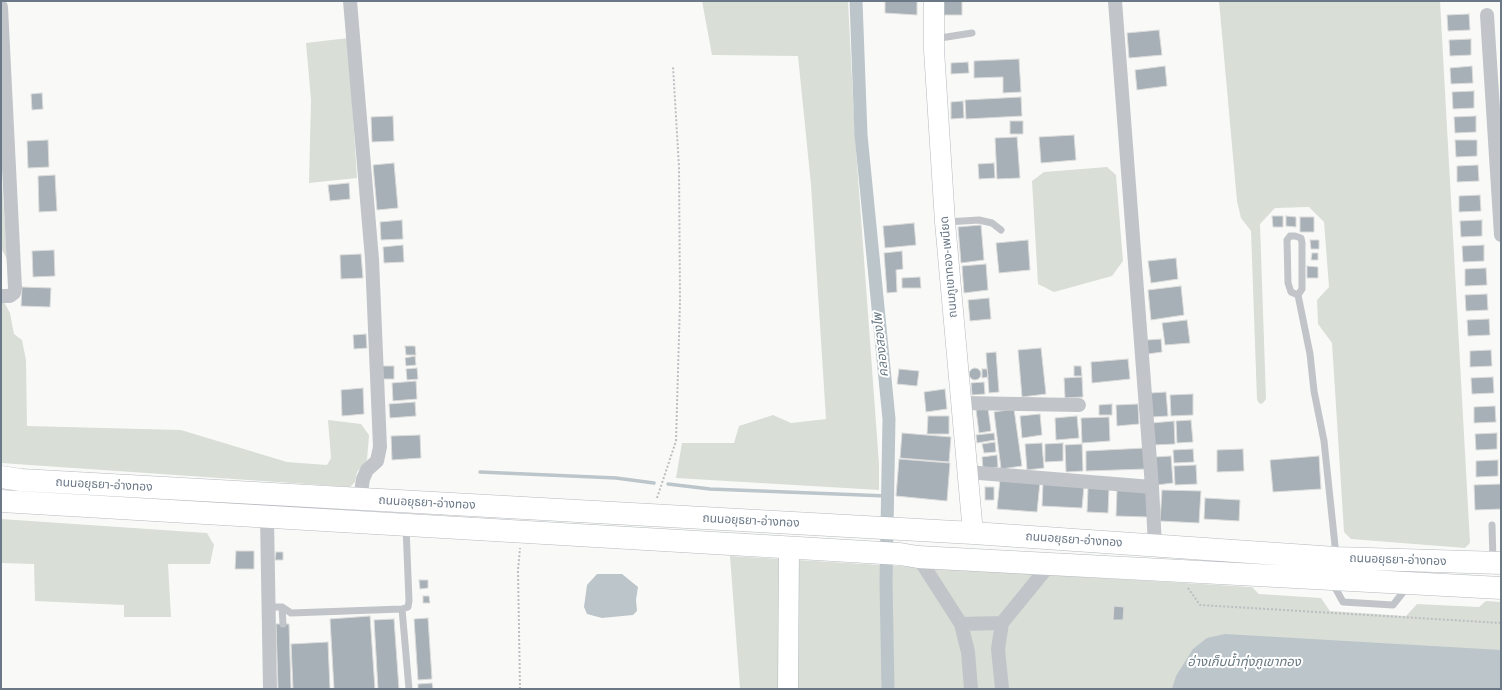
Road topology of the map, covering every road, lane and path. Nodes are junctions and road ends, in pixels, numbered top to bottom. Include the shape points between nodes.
1 (350, 1) edge
2 (934, 1) edge
3 (1115, 1) edge
4 (1, 6) edge
5 (1487, 15) dead end
6 (972, 33) dead end
7 (934, 39) junction
8 (673, 66) dead end
9 (945, 222) junction
10 (1001, 230) dead end
11 (1501, 235) edge
12 (1298, 295) junction
13 (1, 296) edge
14 (961, 403) junction
15 (1079, 406) dead end
16 (967, 472) junction
17 (1, 477) edge
18 (1152, 487) junction
19 (360, 499) junction
20 (1, 501) edge
21 (468, 505) junction
22 (654, 515) junction
23 (267, 518) junction
24 (1492, 525) dead end
25 (406, 526) junction
26 (467, 530) junction
27 (521, 533) junction
28 (973, 533) junction
29 (1154, 546) junction
30 (789, 548) junction
31 (909, 556) junction
32 (1336, 558) junction
33 (1497, 563) edge
34 (1050, 564) junction
35 (1176, 571) junction
36 (1501, 588) edge
37 (276, 607) junction
38 (402, 609) junction
39 (1002, 623) junction
40 (1501, 623) edge
41 (283, 624) dead end
42 (961, 624) junction
43 (1003, 687) edge
44 (270, 689) edge
45 (409, 689) edge
46 (520, 689) edge
47 (788, 689) edge
48 (971, 689) edge

1 - 19 street via 372,259 380,447 377,461 367,470 363,479
2 - 7 street, ถนนภูเขาทอง-เพนียด
3 - 18 street
4 - 13 street via 16,288 10,296
5 - 11 street
6 - 7 lane
7 - 9 street, ถนนภูเขาทอง-เพนียด
8 - 22 path via 679,167 676,441 658,491
9 - 10 lane via 979,220 992,223
9 - 14 street, ถนนภูเขาทอง-เพนียด
12 - 12 lane via 1302,289 1302,243 1301,238 1290,236 1287,240 1288,283 1291,292
12 - 32 lane via 1324,441
14 - 15 street
14 - 16 street, ถนนภูเขาทอง-เพนียด
16 - 18 street
16 - 28 street, ถนนภูเขาทอง-เพนียด
17 - 19 main road, ถนนอยุธยา-อ่างทอง
18 - 29 street
19 - 21 main road, ถนนอยุธยา-อ่างทอง
20 - 23 main road, ถนนอยุธยา-อ่างทอง
21 - 22 main road, ถนนอยุธยา-อ่างทอง
21 - 26 main road
22 - 28 main road, ถนนอยุธยา-อ่างทอง
23 - 25 main road, ถนนอยุธยา-อ่างทอง
23 - 37 street
24 - 33 lane
25 - 26 main road, ถนนอยุธยา-อ่างทอง
25 - 38 lane via 409,601 408,607
26 - 27 main road, ถนนอยุธยา-อ่างทอง
27 - 30 main road, ถนนอยุธยา-อ่างทอง
27 - 46 path via 518,570
28 - 29 main road, ถนนอยุธยา-อ่างทอง
29 - 32 main road, ถนนอยุธยา-อ่างทอง
30 - 31 main road, ถนนอยุธยา-อ่างทอง
30 - 47 street
31 - 34 main road, ถนนอยุธยา-อ่างทอง
31 - 42 street
32 - 33 main road, ถนนอยุธยา-อ่างทอง
34 - 35 main road, ถนนอยุธยา-อ่างทอง
34 - 39 street
35 - 36 main road, ถนนอยุธยา-อ่างทอง
35 - 40 path via 1200,605
37 - 38 lane via 291,613 350,614
37 - 41 lane
37 - 44 street
38 - 45 lane
39 - 42 street
39 - 43 street via 998,649
42 - 48 street via 968,652

